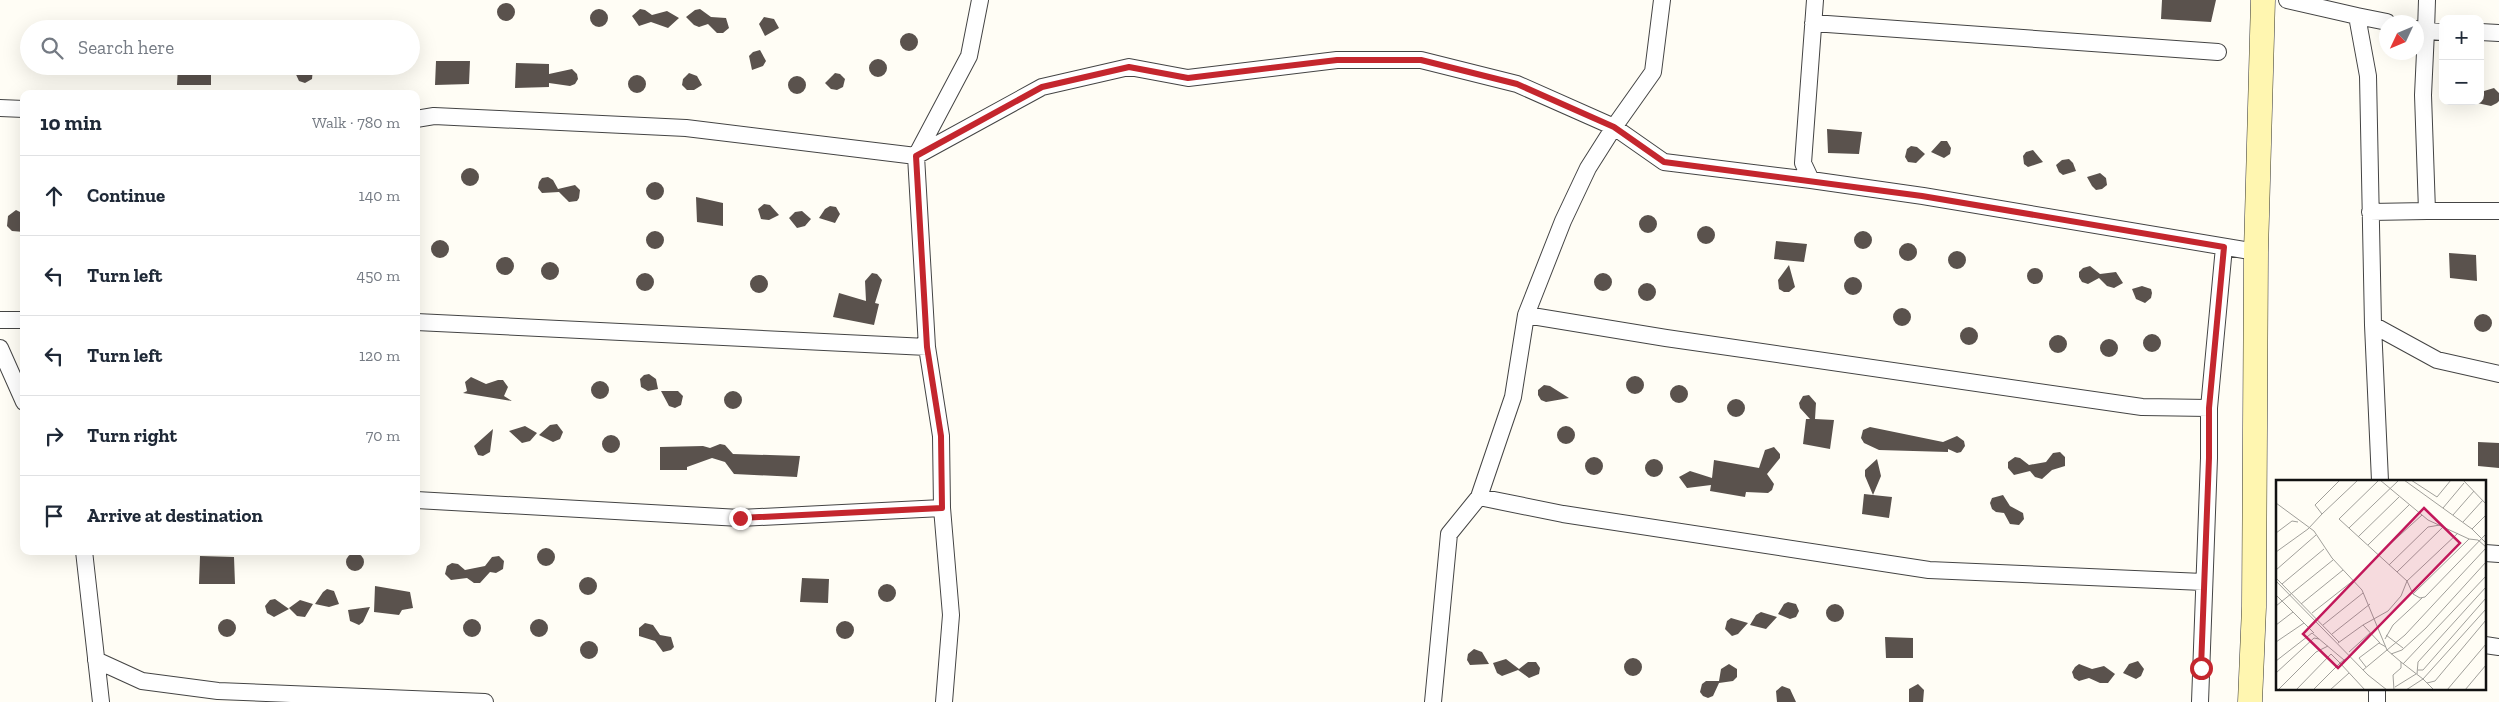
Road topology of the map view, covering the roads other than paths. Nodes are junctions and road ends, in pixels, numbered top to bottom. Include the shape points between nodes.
1 (980, 0) edge
2 (1662, 0) edge
3 (1815, 0) edge
4 (2263, 0) edge
5 (2287, 0) edge
6 (2427, 0) edge
7 (2357, 16) junction
8 (2379, 20) edge
9 (1813, 23) junction
10 (2429, 31) edge
11 (2484, 32) edge
12 (2499, 33) edge
13 (2218, 52) dead end
14 (0, 108) edge
15 (20, 108) edge
16 (420, 118) edge
17 (1614, 127) junction
18 (916, 156) junction
19 (1811, 180) junction
20 (2427, 211) junction
21 (2499, 211) edge
22 (2370, 212) junction
23 (2224, 247) junction
24 (2256, 252) junction
25 (1526, 315) junction
26 (0, 320) edge
27 (20, 320) edge
28 (420, 322) edge
29 (2373, 326) junction
30 (927, 347) junction
31 (2, 352) edge
32 (20, 371) edge
33 (2499, 374) edge
34 (20, 393) edge
35 (2209, 408) junction
36 (2382, 476) edge
37 (1479, 497) junction
38 (420, 500) edge
39 (942, 508) junction
40 (2486, 553) edge
41 (2499, 554) edge
42 (84, 555) edge
43 (2203, 582) junction
44 (2486, 645) edge
45 (2499, 647) edge
46 (96, 660) junction
47 (101, 702) edge
48 (485, 702) edge
49 (944, 702) edge
50 (1433, 702) edge
51 (2200, 702) edge
52 (2250, 702) edge

1 - 18 street via 969,56
2 - 17 street via 1653,72
3 - 9 street
4 - 24 street
5 - 7 street
6 - 10 street
7 - 8 street
7 - 22 street via 2368,76
9 - 13 street
9 - 19 street via 1803,163
10 - 20 street via 2423,95
11 - 12 street
14 - 15 street
16 - 18 street via 523,119 686,128
17 - 18 street via 1517,84 1421,60 1337,60 1188,78 1129,67 1042,87
17 - 19 street via 1664,162
17 - 25 street via 1588,168
18 - 30 street
19 - 23 street
20 - 21 street
20 - 22 street
22 - 29 street
23 - 24 street
23 - 35 street
24 - 52 street via 2254,607
25 - 35 street via 2142,407
25 - 37 street via 1513,397
26 - 27 street
28 - 30 street
29 - 33 street via 2437,360
29 - 36 street
30 - 39 street via 941,436
31 - 32 street
31 - 34 street
35 - 43 street
37 - 43 street via 1563,514 1929,570
37 - 50 street via 1449,534
38 - 39 street via 740,518
39 - 49 street via 951,615
40 - 41 street
42 - 46 street
43 - 51 street
44 - 45 street
46 - 47 street
46 - 48 street via 142,681 218,691

